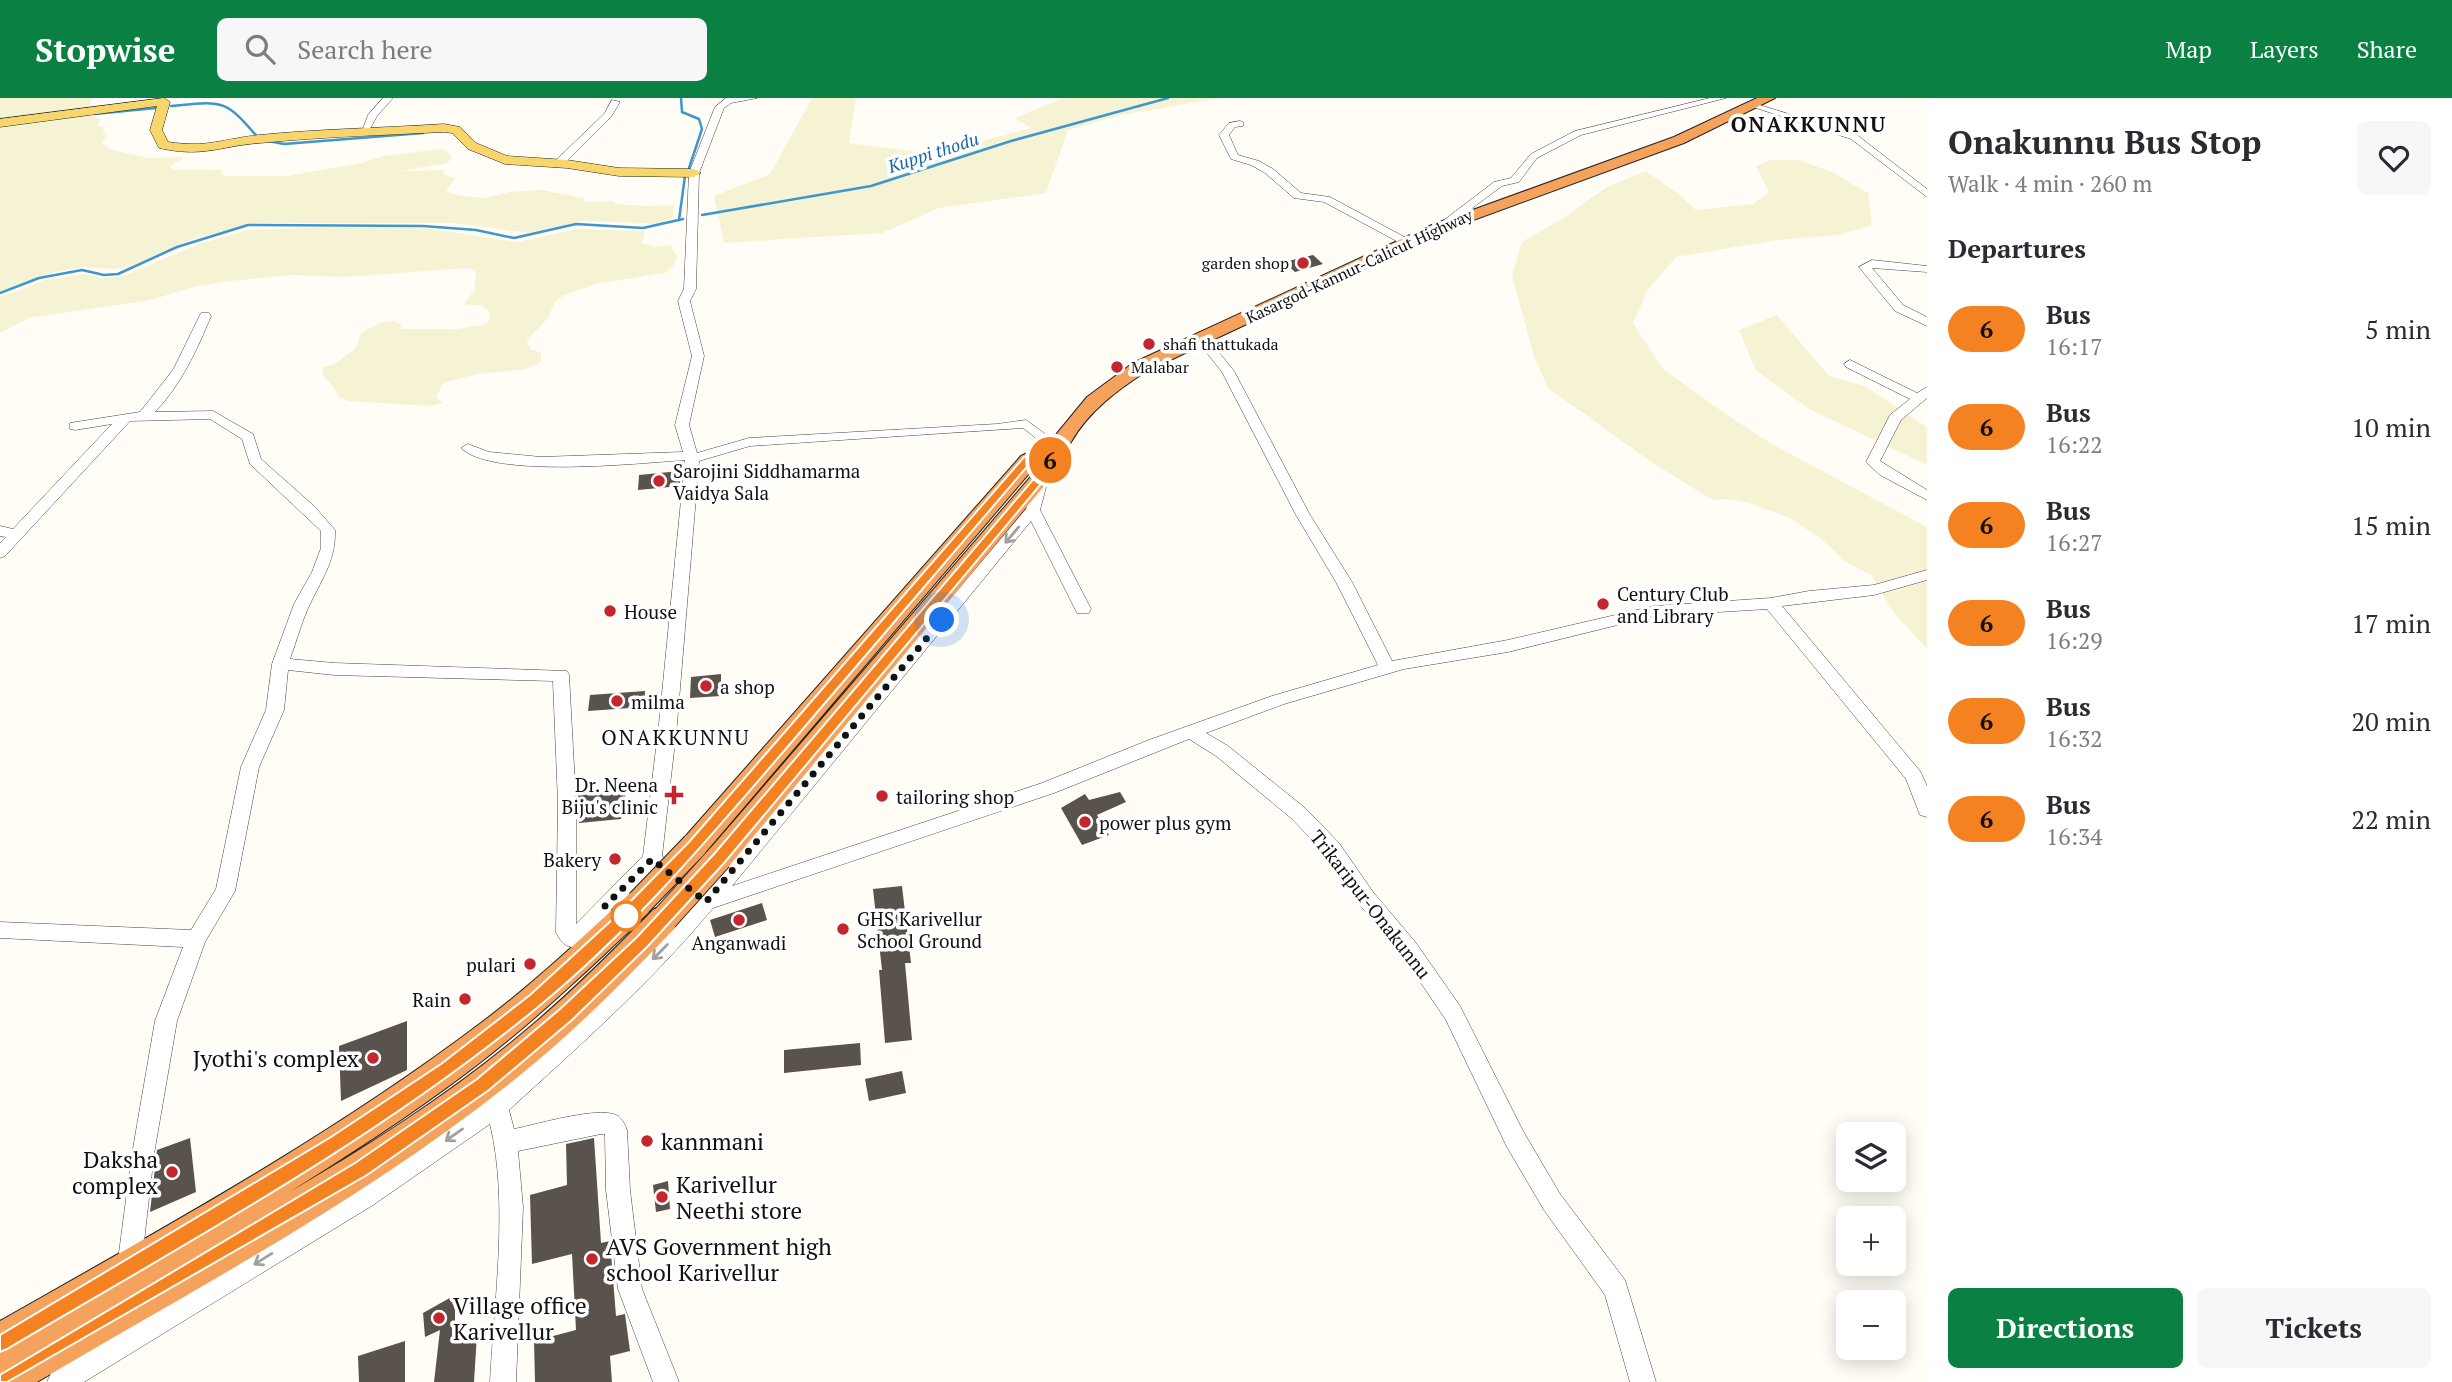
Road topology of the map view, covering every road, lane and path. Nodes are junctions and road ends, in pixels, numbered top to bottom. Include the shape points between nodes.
1 (388, 98) edge
2 (752, 98) edge
3 (1721, 98) edge
4 (727, 99) edge
5 (168, 100) edge
6 (1760, 101) edge
7 (615, 102) dead end
8 (0, 123) edge
9 (1240, 124) dead end
10 (365, 132) junction
11 (559, 163) junction
12 (694, 173) junction
13 (1901, 175) junction
14 (1927, 175) edge
15 (1927, 194) edge
16 (1440, 227) junction
17 (1406, 242) junction
18 (1927, 269) edge
19 (205, 316) dead end
20 (1927, 323) edge
21 (1202, 339) junction
22 (1850, 364) dead end
23 (1923, 395) edge
24 (135, 417) junction
25 (75, 426) dead end
26 (1056, 447) junction
27 (468, 448) dead end
28 (692, 457) junction
29 (1042, 476) junction
30 (1927, 496) edge
31 (1033, 510) junction
32 (0, 531) edge
33 (16, 534) junction
34 (0, 553) edge
35 (1927, 575) edge
36 (1771, 603) junction
37 (1083, 609) dead end
38 (280, 664) junction
39 (1388, 668) junction
40 (1191, 732) junction
41 (1927, 810) edge
42 (707, 852) junction
43 (652, 859) junction
44 (706, 902) junction
45 (652, 910) junction
46 (0, 930) edge
47 (196, 939) junction
48 (497, 1105) junction
49 (506, 1142) junction
50 (129, 1268) junction
51 (0, 1342) edge
52 (0, 1382) edge
53 (60, 1382) edge
54 (503, 1382) edge
55 (666, 1382) edge
56 (1643, 1382) edge

1 - 10 street
2 - 4 street
3 - 16 street via 1578,132 1534,156 1515,180 1498,184
4 - 12 street
5 - 8 main road
5 - 10 main road via 156,130 163,145 209,149 234,142
6 - 13 street via 1854,137
6 - 16 highway, Kasargod-Kannur-Calicut Highway via 1679,140
7 - 11 street via 608,116
9 - 17 street via 1232,125 1224,135 1234,157 1269,171 1298,196 1326,198
10 - 11 main road via 444,128 456,130 471,146 505,160
11 - 12 main road via 619,172
12 - 28 street via 690,289 684,301 698,356 682,425
13 - 14 street
13 - 15 street
16 - 17 highway, Kasargod-Kannur-Calicut Highway
17 - 21 highway, Kasargod-Kannur-Calicut Highway
18 - 20 street via 1865,267 1899,308
19 - 24 street via 160,401
21 - 26 highway, Kasargod-Kannur-Calicut Highway via 1106,388
21 - 39 street via 1228,371
22 - 23 street
23 - 30 street via 1895,418 1873,462
24 - 25 street
24 - 33 street
24 - 38 street via 196,413 229,423 247,438 255,461 328,530 320,572 302,604
26 - 28 street via 1026,424 749,442
26 - 29 highway, Kasargod-Kannur-Calicut Highway
26 - 42 highway, Kasargod-Kannur-Calicut Highway via 1028,460
27 - 28 street via 478,456 521,460
28 - 43 street
29 - 31 street
29 - 42 highway, Kasargod-Kannur-Calicut Highway
31 - 37 street
31 -> 44 street
32 - 33 street
33 - 34 street
35 - 36 street via 1874,590
36 - 39 street via 1654,611 1508,646
36 - 41 street via 1914,776
38 - 43 street via 561,675 567,803 566,932 573,940
38 - 47 street via 275,710 250,767 225,891
39 - 40 street via 1278,700
40 - 44 street via 979,812
40 - 56 street, Trikaripur-Onakunnu via 1222,751 1298,813 1332,848 1409,949 1453,1013 1515,1139 1552,1202 1616,1289
42 - 45 highway, Kasargod-Kannur-Calicut Highway, bridge
43 - 44 street
44 -> 48 street via 597,1016
45 - 50 highway, Kasargod-Kannur-Calicut Highway via 447,1069 337,1143
45 - 52 highway, Kasargod-Kannur-Calicut Highway via 566,1015 483,1084 361,1169
46 - 47 street
47 - 50 street via 166,1021
48 - 49 street
48 -> 53 street via 365,1196
49 - 54 street via 511,1207
49 - 55 street via 601,1123 616,1130 630,1289
50 - 51 highway, Kasargod-Kannur-Calicut Highway

